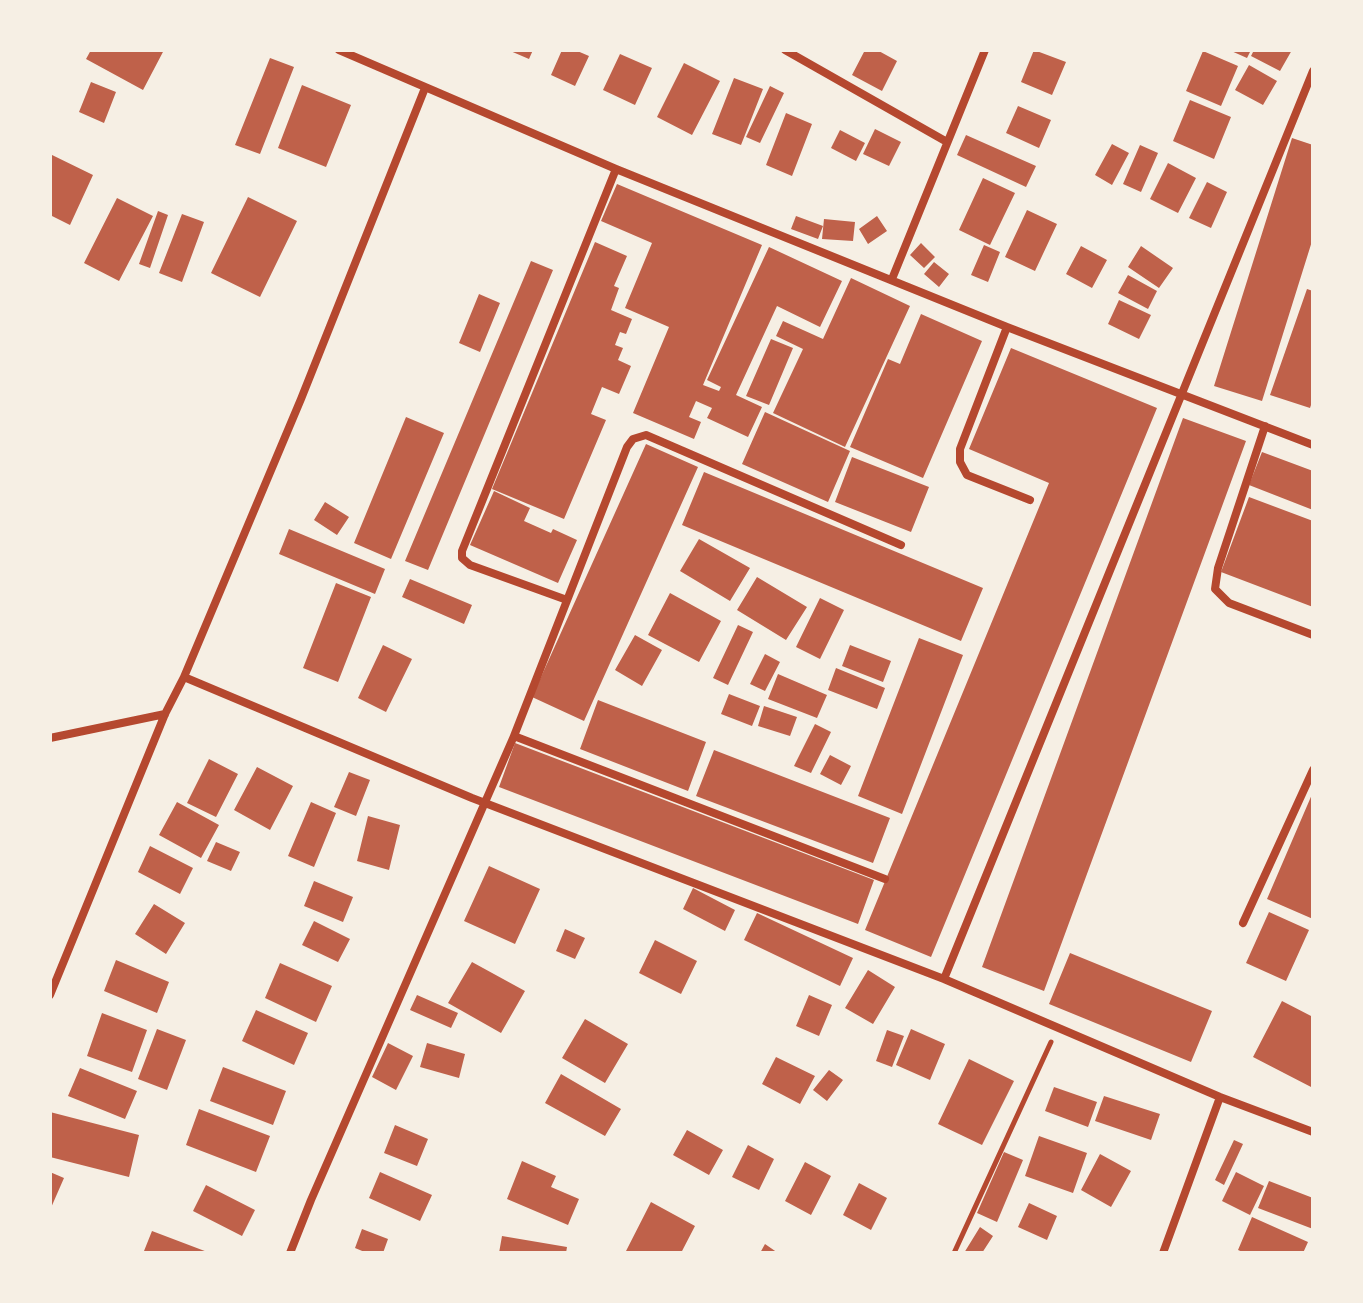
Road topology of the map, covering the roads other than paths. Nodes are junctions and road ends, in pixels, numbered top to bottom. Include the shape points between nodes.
1 (339, 50) edge
2 (785, 50) edge
3 (985, 50) edge
4 (1313, 71) edge
5 (425, 88) junction
6 (947, 142) junction
7 (616, 169) junction
8 (892, 279) junction
9 (1007, 327) junction
10 (1183, 394) junction
11 (1265, 426) junction
12 (1313, 445) edge
13 (1030, 500) dead end
14 (901, 545) dead end
15 (567, 600) junction
16 (1313, 635) edge
17 (184, 677) junction
18 (165, 714) junction
19 (514, 736) junction
20 (50, 738) edge
21 (1313, 770) edge
22 (485, 803) junction
23 (885, 879) dead end
24 (1243, 923) dead end
25 (944, 979) junction
26 (50, 995) edge
27 (1220, 1097) junction
28 (1313, 1132) edge
29 (290, 1253) edge
30 (1163, 1253) edge

1 - 5 street
2 - 6 street
3 - 6 street
4 - 10 street
5 - 7 street
5 - 17 street
6 - 8 street
7 - 8 street
7 - 15 street via 462,551 470,565
8 - 9 street
9 - 10 street
9 - 13 street via 960,449 960,462 967,475
10 - 11 street
10 - 25 street
11 - 12 street
11 - 16 street via 1215,589 1229,603
14 - 15 street via 638,436 627,447
15 - 19 street
17 - 18 street
17 - 22 street
18 - 20 street
18 - 26 street
19 - 22 street
19 - 23 street
21 - 24 street
22 - 25 street
22 - 29 street
25 - 27 street
27 - 28 street
27 - 30 street

